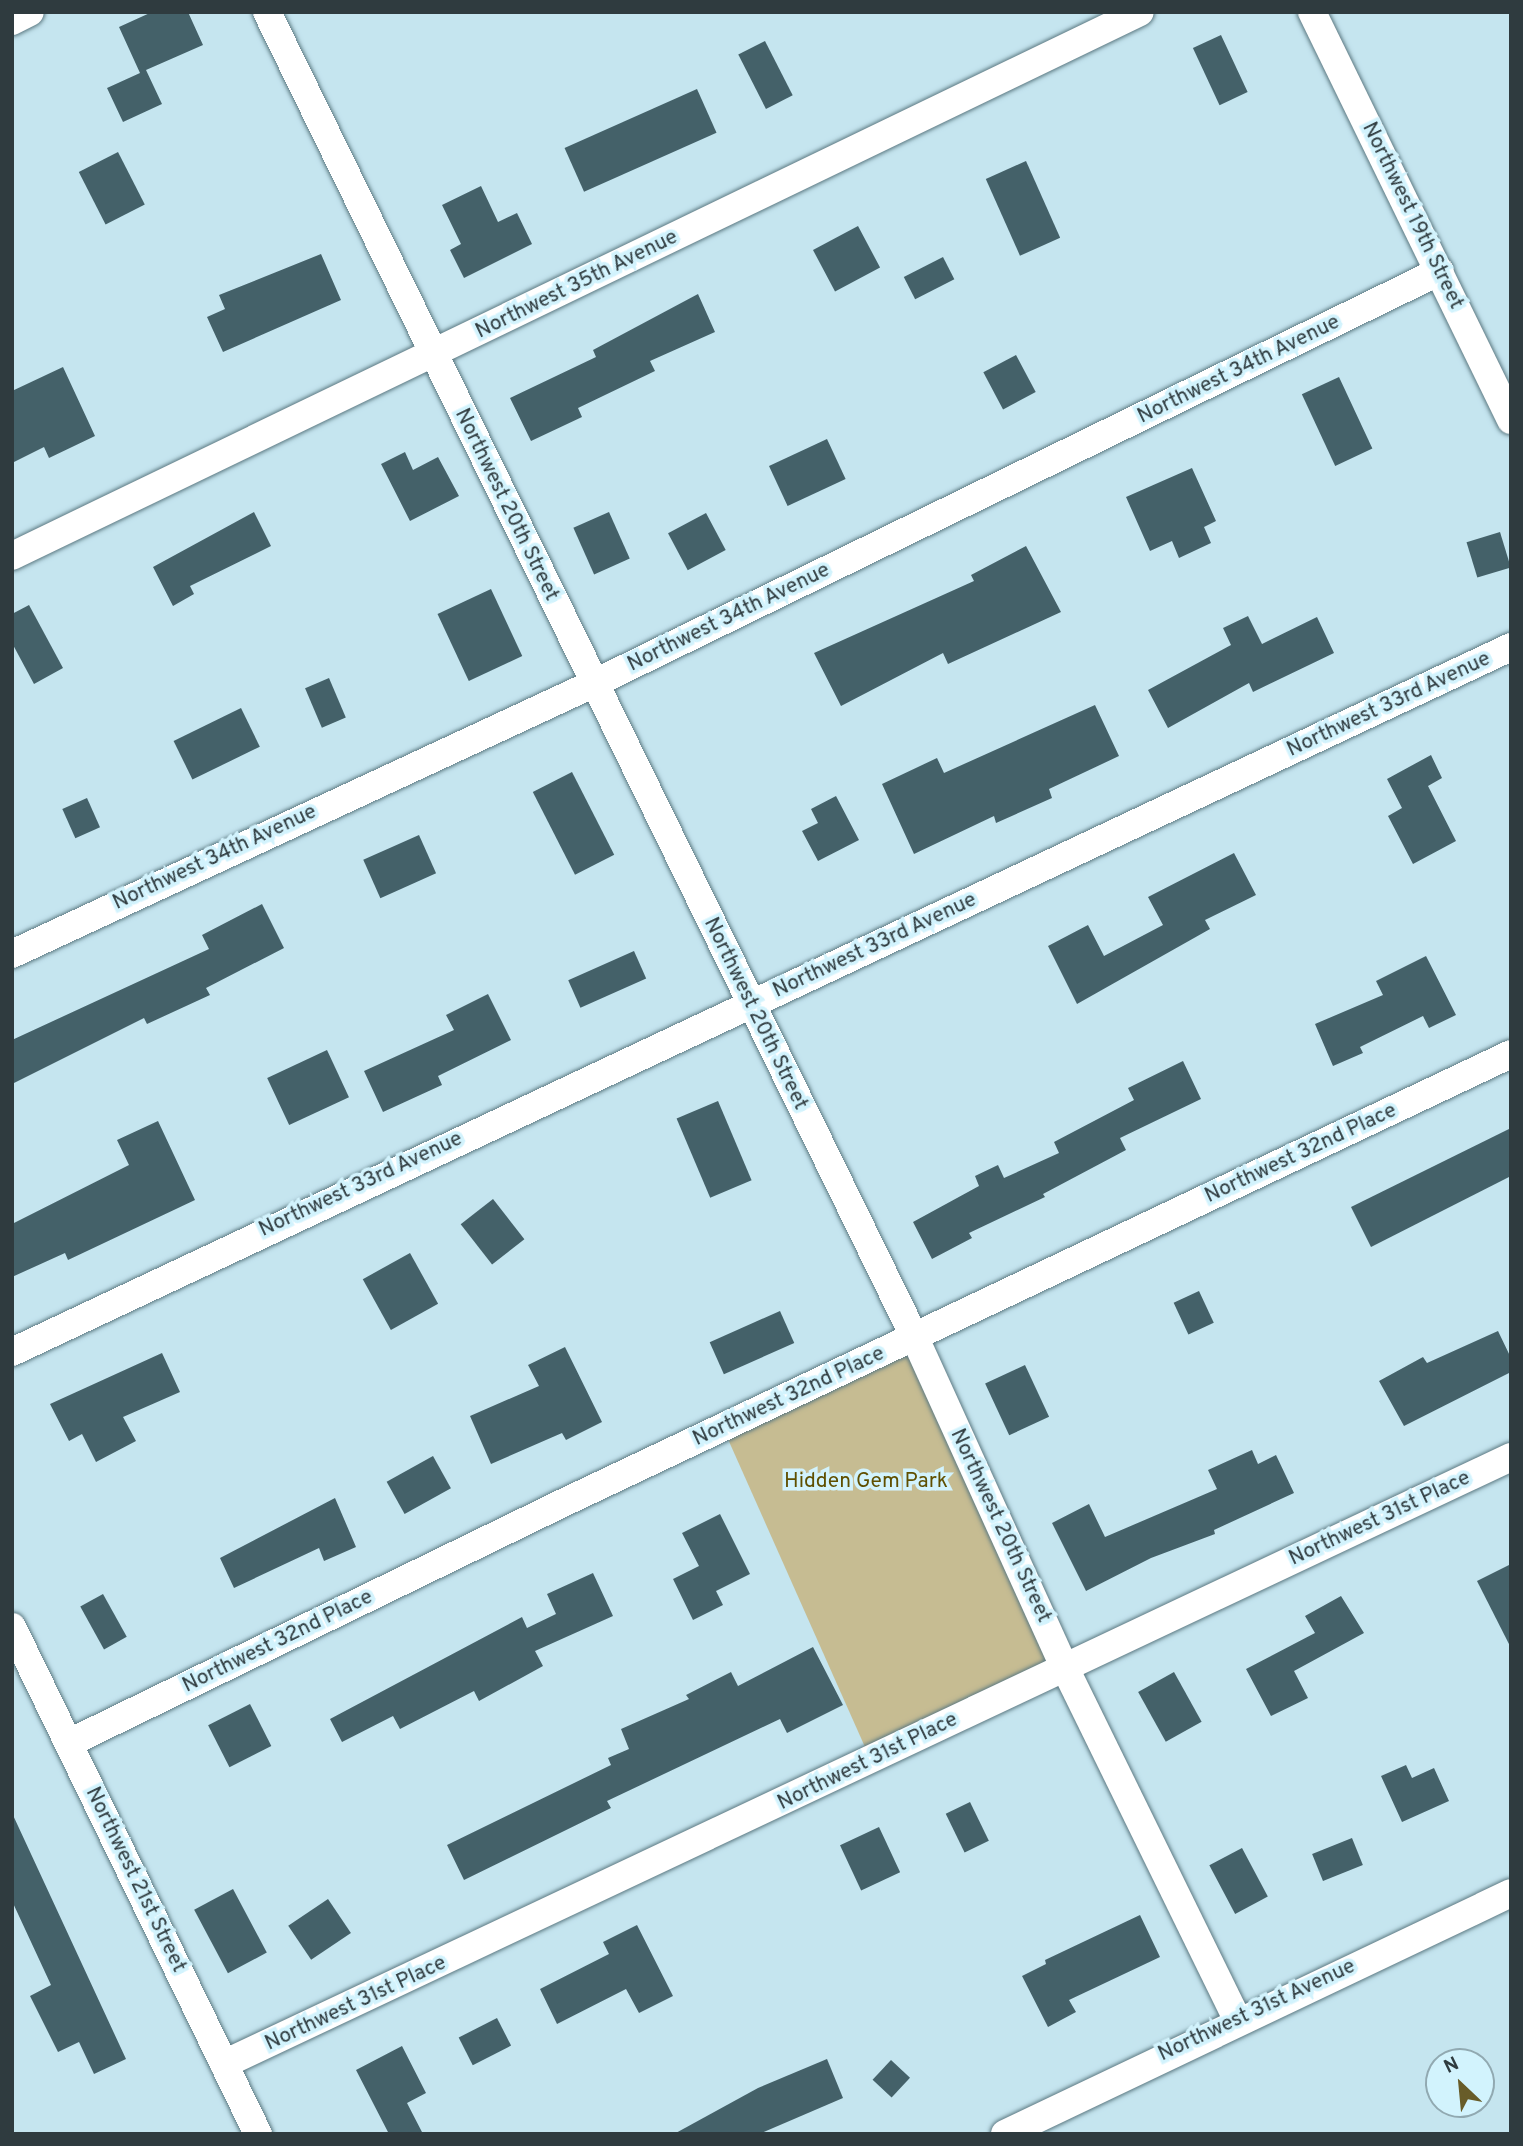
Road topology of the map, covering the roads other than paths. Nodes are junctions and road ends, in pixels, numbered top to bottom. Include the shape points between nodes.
1 (30, 12) edge
2 (267, 12) edge
3 (1140, 12) edge
4 (1312, 12) edge
5 (12, 21) edge
6 (1440, 271) junction
7 (432, 355) junction
8 (1511, 420) edge
9 (12, 556) edge
10 (1511, 648) edge
11 (593, 684) junction
12 (12, 954) edge
13 (751, 1004) junction
14 (1511, 1054) edge
15 (915, 1338) junction
16 (12, 1352) edge
17 (1511, 1457) edge
18 (12, 1627) edge
19 (1065, 1668) junction
20 (69, 1743) junction
21 (1511, 1893) edge
22 (1237, 2019) junction
23 (224, 2064) junction
24 (258, 2134) edge
25 (1005, 2134) edge

1 - 5 street
2 - 7 street, Northwest 20th Street
3 - 7 street, Northwest 35th Avenue
4 - 6 street, Northwest 19th Street
6 - 8 street, Northwest 19th Street
6 - 11 street, Northwest 34th Avenue
7 - 9 street, Northwest 35th Avenue
7 - 11 street, Northwest 20th Street
10 - 13 street, Northwest 33rd Avenue
11 - 12 street, Northwest 34th Avenue
11 - 13 street, Northwest 20th Street
13 - 15 street, Northwest 20th Street
13 - 16 street, Northwest 33rd Avenue
14 - 15 street, Northwest 32nd Place
15 - 19 street, Northwest 20th Street
15 - 20 street, Northwest 32nd Place
17 - 19 street, Northwest 31st Place
18 - 20 street, Northwest 21st Street
19 - 22 street, Northwest 20th Street
19 - 23 street, Northwest 31st Place
20 - 23 street, Northwest 21st Street
21 - 22 street, Northwest 31st Avenue
22 - 25 street, Northwest 31st Avenue
23 - 24 street, Northwest 21st Street

